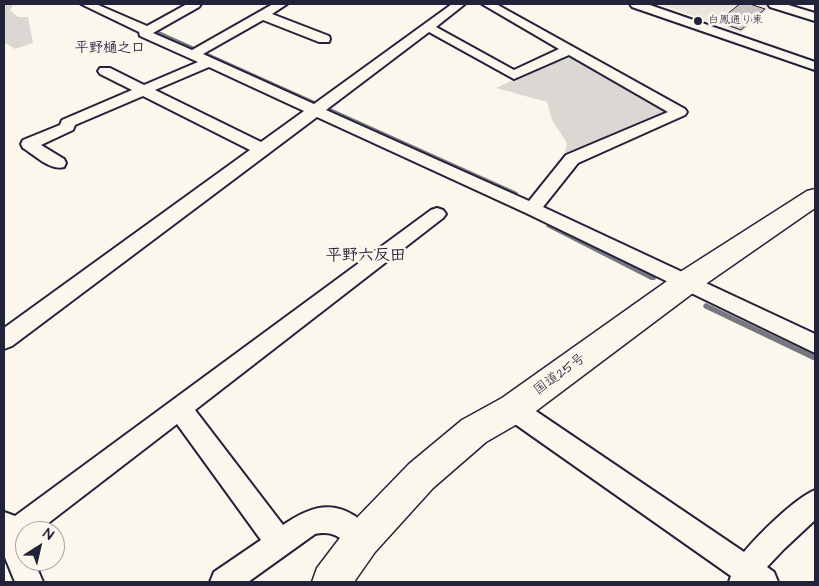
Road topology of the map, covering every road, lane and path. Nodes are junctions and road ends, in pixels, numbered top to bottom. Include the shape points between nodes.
1 (87, 4) edge
2 (195, 4) edge
3 (281, 4) edge
4 (459, 4) edge
5 (488, 4) edge
6 (636, 4) edge
7 (774, 4) edge
8 (262, 15) junction
9 (815, 17) edge
10 (428, 27) junction
11 (152, 28) junction
12 (324, 39) dead end
13 (569, 50) junction
14 (208, 54) junction
15 (815, 66) edge
16 (105, 71) dead end
17 (141, 90) junction
18 (319, 107) junction
19 (262, 149) junction
20 (58, 163) dead end
21 (815, 197) edge
22 (532, 209) junction
23 (438, 214) dead end
24 (687, 282) junction
25 (4, 340) edge
26 (815, 344) edge
27 (513, 409) junction
28 (180, 410) junction
29 (815, 503) edge
30 (7, 529) edge
31 (362, 539) junction
32 (280, 543) junction
33 (751, 578) edge
34 (29, 582) edge
35 (224, 582) edge
36 (331, 582) edge

1 - 11 street
2 - 11 street
3 - 8 street
4 - 10 street
5 - 13 street
6 - 15 street
7 - 9 street
8 - 12 street
8 - 14 street
10 - 13 street via 514,75
10 - 18 street
11 - 14 street
11 - 14 street via 144,33 192,55
13 - 22 street via 680,112 572,159
14 - 17 street
14 - 18 street
16 - 17 street
17 - 19 street
17 - 20 street via 67,123 68,127 30,144
18 - 19 street
18 - 22 street
19 - 25 street
21 - 24 highway, 国道25号
22 - 24 street
23 - 28 street
24 - 26 street
24 - 27 highway, 国道25号
27 - 31 highway, 国道25号 via 474,431 421,476
27 - 33 street
28 - 30 street
28 - 32 street
29 - 33 street via 758,557
30 - 34 street
31 - 32 street via 343,523 320,518
31 - 36 highway, 国道25号
32 - 35 street

